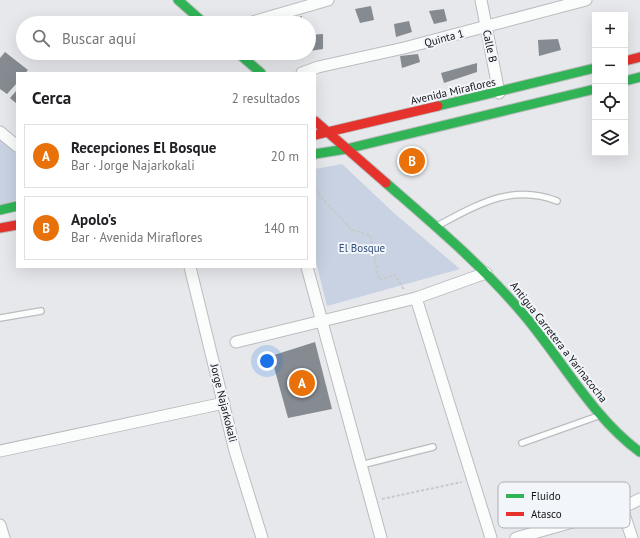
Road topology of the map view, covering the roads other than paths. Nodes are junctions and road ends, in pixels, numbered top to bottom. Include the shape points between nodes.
1 (178, 0) edge
2 (328, 0) edge
3 (481, 0) edge
4 (586, 0) edge
5 (196, 16) edge
6 (273, 16) edge
7 (486, 26) junction
8 (640, 57) edge
9 (246, 60) edge
10 (628, 60) edge
11 (592, 69) edge
12 (260, 72) edge
13 (305, 72) edge
14 (640, 77) edge
15 (628, 80) edge
16 (592, 90) edge
17 (499, 93) junction
18 (316, 122) edge
19 (0, 132) edge
20 (328, 132) junction
21 (316, 135) edge
22 (16, 145) edge
23 (346, 149) junction
24 (316, 154) edge
25 (557, 201) dead end
26 (16, 206) edge
27 (0, 210) edge
28 (16, 225) edge
29 (435, 227) junction
30 (0, 228) edge
31 (190, 268) edge
32 (307, 268) edge
33 (486, 273) junction
34 (413, 299) junction
35 (41, 311) dead end
36 (0, 318) edge
37 (321, 320) junction
38 (236, 342) dead end
39 (224, 403) junction
40 (601, 415) junction
41 (522, 443) dead end
42 (433, 447) dead end
43 (0, 452) edge
44 (640, 452) edge
45 (361, 465) junction
46 (640, 499) edge
47 (630, 504) edge
48 (0, 525) edge
49 (551, 528) edge
50 (629, 528) edge
51 (4, 538) edge
52 (262, 538) edge
53 (381, 538) edge
54 (491, 538) edge
55 (516, 538) edge
56 (632, 538) edge

1 - 5 street
2 - 6 street
3 - 7 street, Calle B
4 - 7 street, Quinta 1
7 - 13 street, Quinta 1
7 - 17 street, Calle B
8 - 10 street
9 - 12 street
11 - 17 street, Avenida Miraflores
14 - 15 street
16 - 23 street
17 - 20 street, Avenida Miraflores
18 - 20 street, Antigua Carretera a Yarinacocha
19 - 22 street
20 - 21 street, Avenida Miraflores
20 - 23 street, Antigua Carretera a Yarinacocha
23 - 24 street
23 - 29 street, Antigua Carretera a Yarinacocha
25 - 29 lane via 541,195 512,195 479,204
26 - 27 street
28 - 30 street
29 - 33 street, Antigua Carretera a Yarinacocha
31 - 39 street, Jorge Najarkokali
32 - 37 street
33 - 34 street
33 - 40 street, Antigua Carretera a Yarinacocha via 526,317
34 - 37 street
34 - 54 street
35 - 36 lane
37 - 38 street
37 - 45 street
39 - 43 street
39 - 52 street, Jorge Najarkokali via 235,451
40 - 41 lane
40 - 44 street, Antigua Carretera a Yarinacocha via 626,442
42 - 45 lane
45 - 53 street
46 - 47 street
48 - 51 street
49 - 55 street
50 - 56 street

